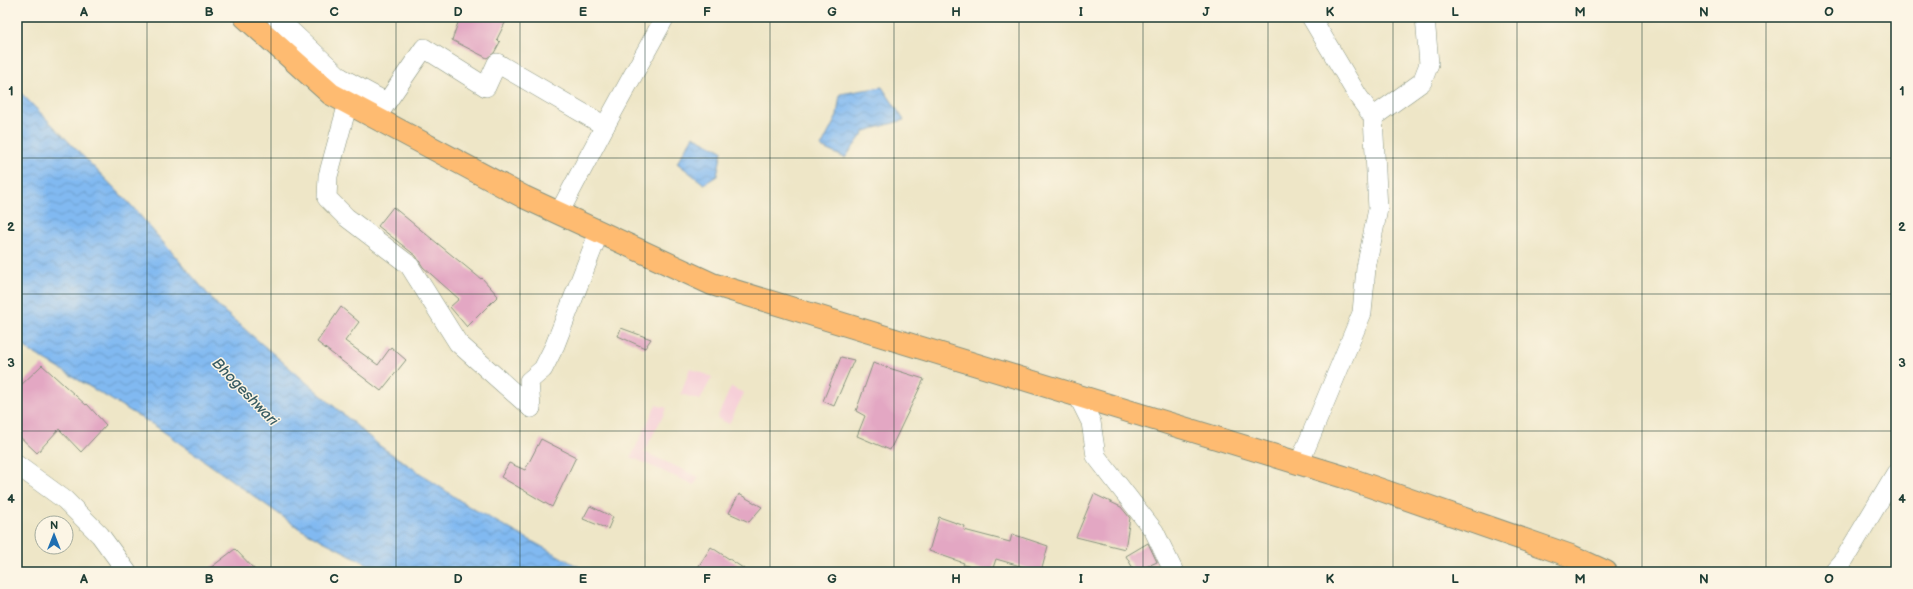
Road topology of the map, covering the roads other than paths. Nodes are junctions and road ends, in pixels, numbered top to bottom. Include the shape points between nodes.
1 (245, 17) edge
2 (276, 17) edge
3 (665, 17) edge
4 (1311, 17) edge
5 (1425, 17) edge
6 (348, 103) junction
7 (381, 110) junction
8 (1373, 117) junction
9 (605, 126) junction
10 (559, 213) junction
11 (600, 232) junction
12 (1078, 396) junction
13 (1299, 464) junction
14 (17, 465) edge
15 (1896, 473) edge
16 (127, 572) edge
17 (1174, 572) edge
18 (1606, 572) edge
19 (1832, 572) edge

1 - 6 highway via 331,94
2 - 7 street via 340,77
3 - 9 street
4 - 8 street
5 - 8 street via 1429,64 1422,82
6 - 7 highway
6 - 11 street via 328,176 327,198 346,217 409,265 458,343 531,408 529,381 543,369 556,345
7 - 9 street via 424,48 486,87 497,63
7 - 10 highway via 524,197
8 - 13 street via 1378,209 1366,268 1362,313
9 - 10 street
10 - 11 highway
11 - 12 highway via 712,284
12 - 13 highway
12 - 17 street via 1091,422 1096,456 1154,531
13 - 18 highway via 1344,477 1571,556
14 - 16 street via 65,500 95,530
15 - 19 street via 1845,558

